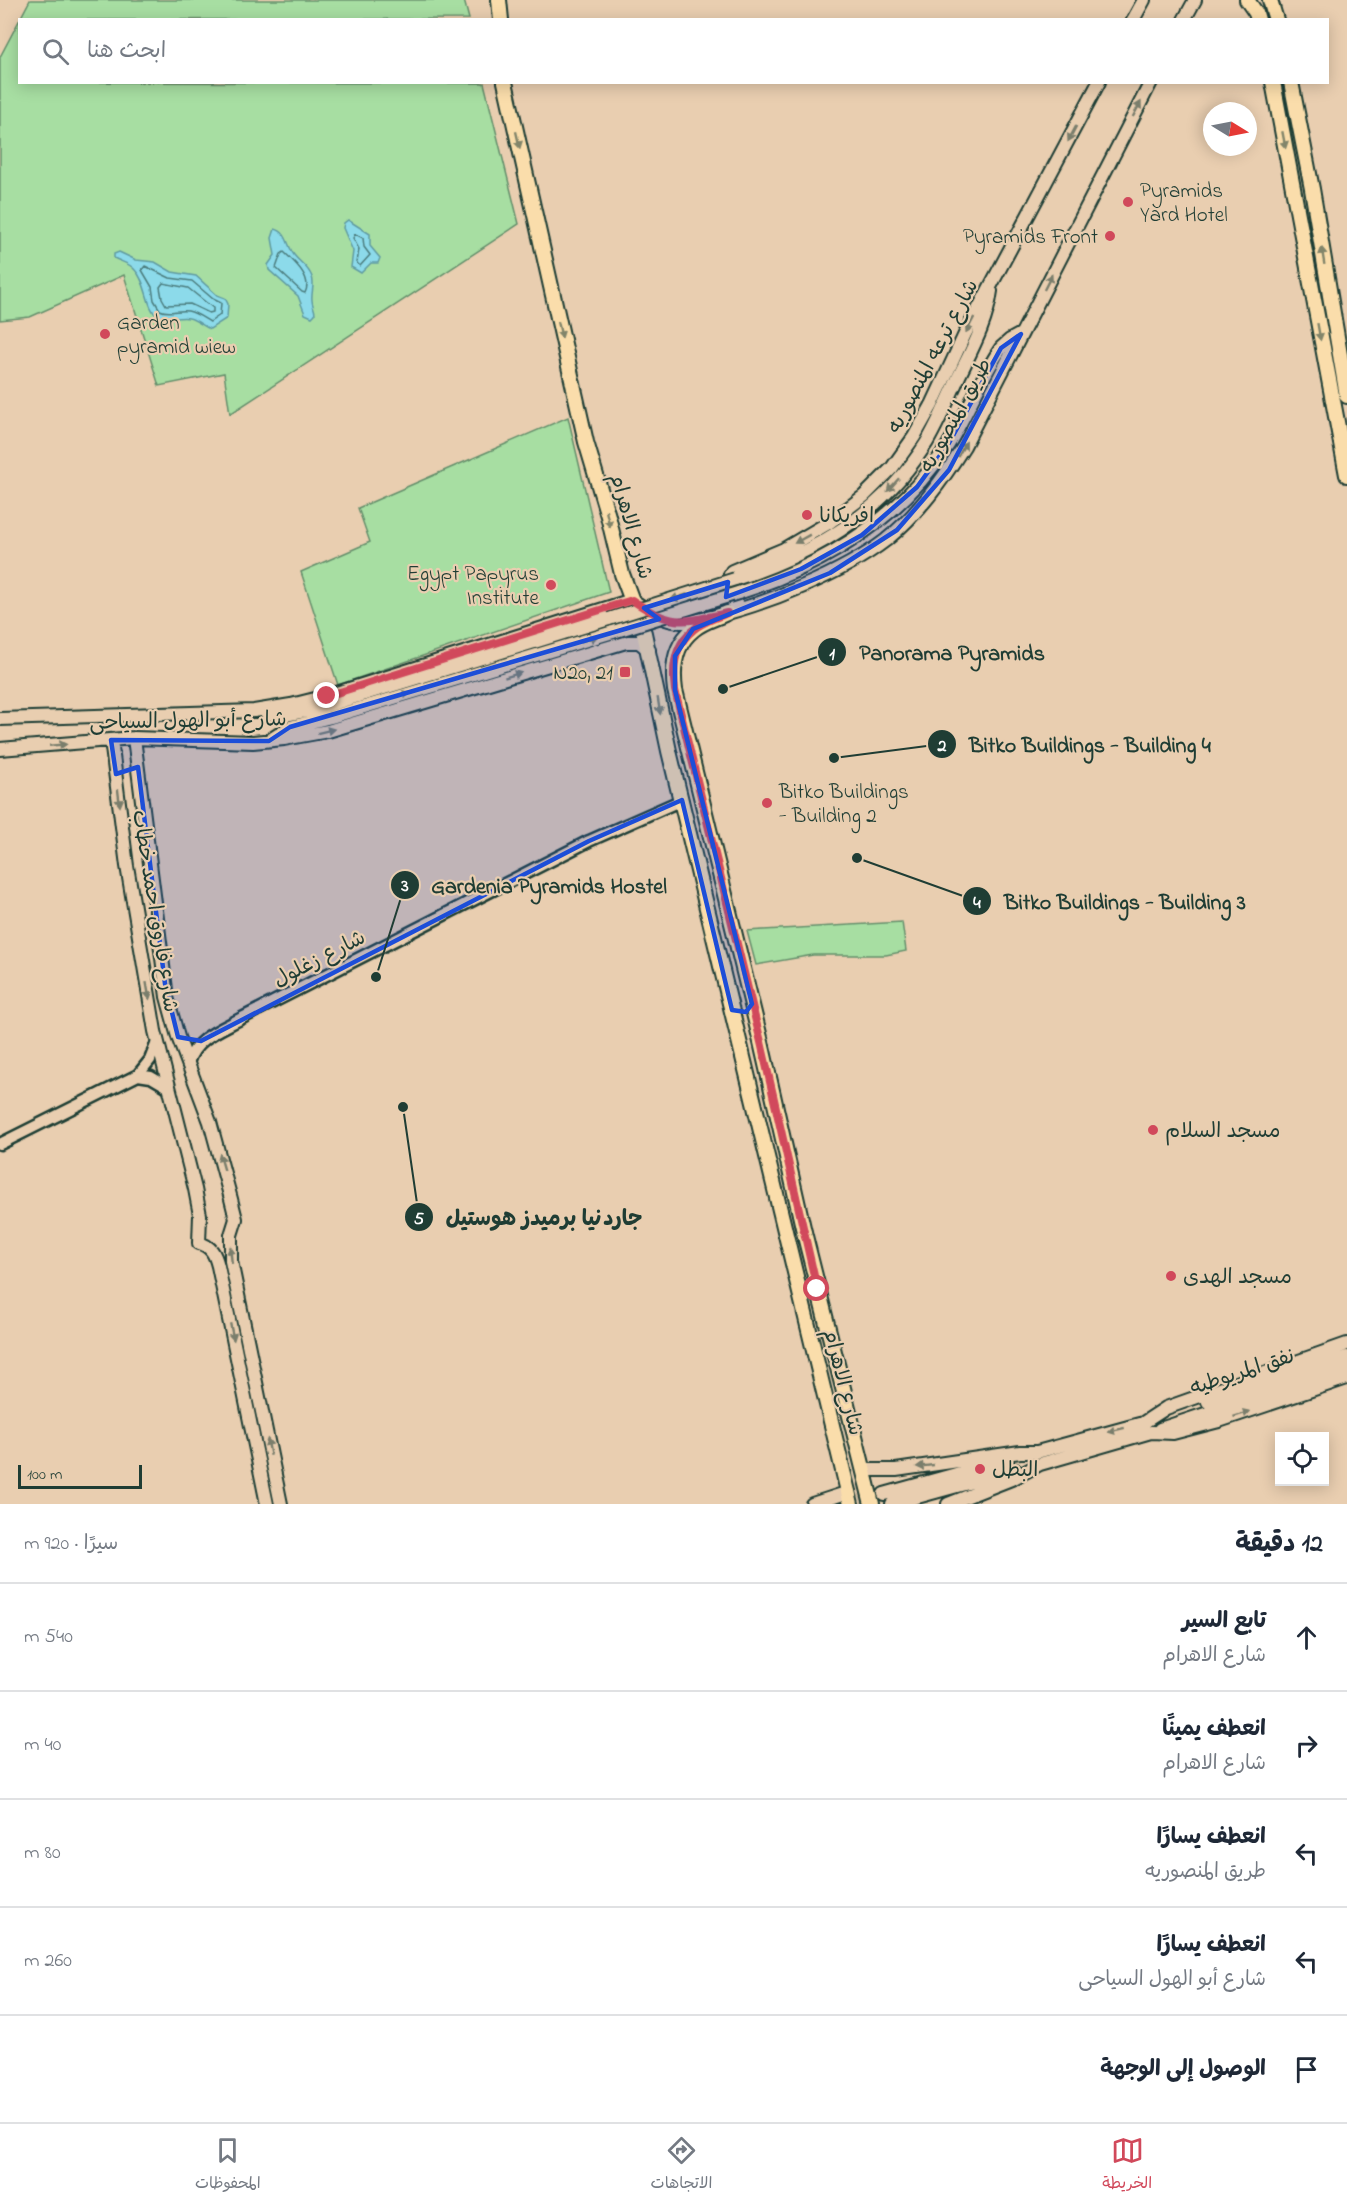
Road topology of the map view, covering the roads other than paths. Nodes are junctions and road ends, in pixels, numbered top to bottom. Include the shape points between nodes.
1 (498, 0) edge
2 (1144, 0) edge
3 (1195, 0) edge
4 (1247, 0) edge
5 (1270, 0) edge
6 (501, 18) edge
7 (1134, 18) edge
8 (1185, 18) edge
9 (1257, 18) edge
10 (1275, 18) edge
11 (505, 84) edge
12 (1098, 84) edge
13 (1150, 84) edge
14 (1272, 84) edge
15 (1291, 84) edge
16 (991, 284) junction
17 (1021, 334) junction
18 (1347, 396) edge
19 (1347, 475) edge
20 (626, 602) junction
21 (743, 608) junction
22 (727, 613) junction
23 (626, 642) junction
24 (649, 650) junction
25 (254, 711) junction
26 (0, 719) edge
27 (135, 738) junction
28 (111, 740) junction
29 (269, 741) junction
30 (0, 749) edge
31 (139, 772) junction
32 (116, 774) junction
33 (682, 800) junction
34 (752, 1004) junction
35 (732, 1010) junction
36 (178, 1037) junction
37 (201, 1041) junction
38 (157, 1042) junction
39 (761, 1042) junction
40 (740, 1045) junction
41 (188, 1063) junction
42 (138, 1075) junction
43 (168, 1087) junction
44 (0, 1144) edge
45 (1347, 1344) edge
46 (1347, 1357) edge
47 (1347, 1367) edge
48 (1347, 1378) edge
49 (1149, 1427) junction
50 (1038, 1458) junction
51 (863, 1470) junction
52 (884, 1494) tunnel mouth
53 (850, 1498) edge
54 (267, 1504) edge
55 (281, 1504) edge
56 (812, 1504) edge
57 (872, 1504) edge
58 (892, 1504) tunnel mouth
59 (948, 1504) edge

1 - 6 main road
2 - 7 main road
3 - 8 main road
4 - 9 main road
5 - 10 main road
11 -> 20 main road, شارع الاهرام via 585,442 603,499
12 -> 16 main road, شارع ترعه المنصوريه
17 -> 13 main road, طريق المنصوريه
14 -> 19 main road
18 -> 15 main road
16 -> 21 main road, شارع ترعه المنصوريه via 932,405 892,468 831,522 784,549 732,571 729,595
16 -> 25 main road, bridge via 982,326 942,414 916,457 872,507 809,550 755,573 319,708 285,715
21 -> 17 main road, طريق المنصوريه via 830,573 897,530 931,496 949,470
29 -> 17 main road, bridge via 290,727 683,611 770,583 822,559 876,524 916,487 949,443 998,353
20 - 22 main road, طريق المنصوريه via 678,622
20 - 23 main road via 632,619
20 - 24 main road, شارع الاهرام
20 - 25 main road, شارع أبو الهول السياحى via 327,696
21 - 22 main road, طريق المنصوريه
22 - 34 main road, شارع الاهرام via 693,629 675,656 673,671
23 - 24 main road via 639,642
29 -> 23 main road, شارع أبو الهول السياحى via 328,731
24 -> 33 main road, شارع الاهرام
25 - 26 main road, شارع أبو الهول السياحى
27 - 28 main road, شارع أبو الهول السياحى
27 - 29 main road, شارع أبو الهول السياحى
27 - 31 main road, شارع فاروق احمد خطاب
30 -> 28 main road, شارع أبو الهول السياحى
28 - 32 main road, شارع فاروق احمد خطاب
31 - 32 main road via 129,768
31 - 36 main road, شارع فاروق احمد خطاب via 164,977
32 -> 38 main road, شارع فاروق احمد خطاب via 127,866
33 - 35 main road, شارع الاهرام
33 - 37 street, شارع زغلول via 590,841
34 - 35 main road via 741,1014
34 - 39 main road, شارع الاهرام
35 - 40 main road, شارع الاهرام
36 - 37 street
36 - 41 main road, شارع فاروق احمد خطاب
37 - 41 street
38 - 42 street
38 - 43 main road, شارع فاروق احمد خطاب
39 - 40 main road via 750,1039
39 - 51 main road, شارع الاهرام via 806,1244
40 - 53 main road, شارع الاهرام
55 -> 41 main road, شارع فاروق احمد خطاب via 231,1261 231,1235 236,1219 219,1150
42 - 43 street via 157,1079
42 - 44 street
43 -> 54 main road, شارع فاروق احمد خطاب via 195,1189 200,1215 198,1243 211,1249 218,1266
45 - 49 main road via 1166,1408
46 - 49 main road, نفق المريوطيه
47 - 49 main road, نفق المريوطيه
49 -> 48 main road via 1173,1433
49 - 50 main road
50 -> 51 main road via 1020,1452 896,1470
50 - 52 main road
50 - 58 main road
50 - 59 main road via 1014,1478
51 - 57 main road, شارع الاهرام
53 - 56 main road

